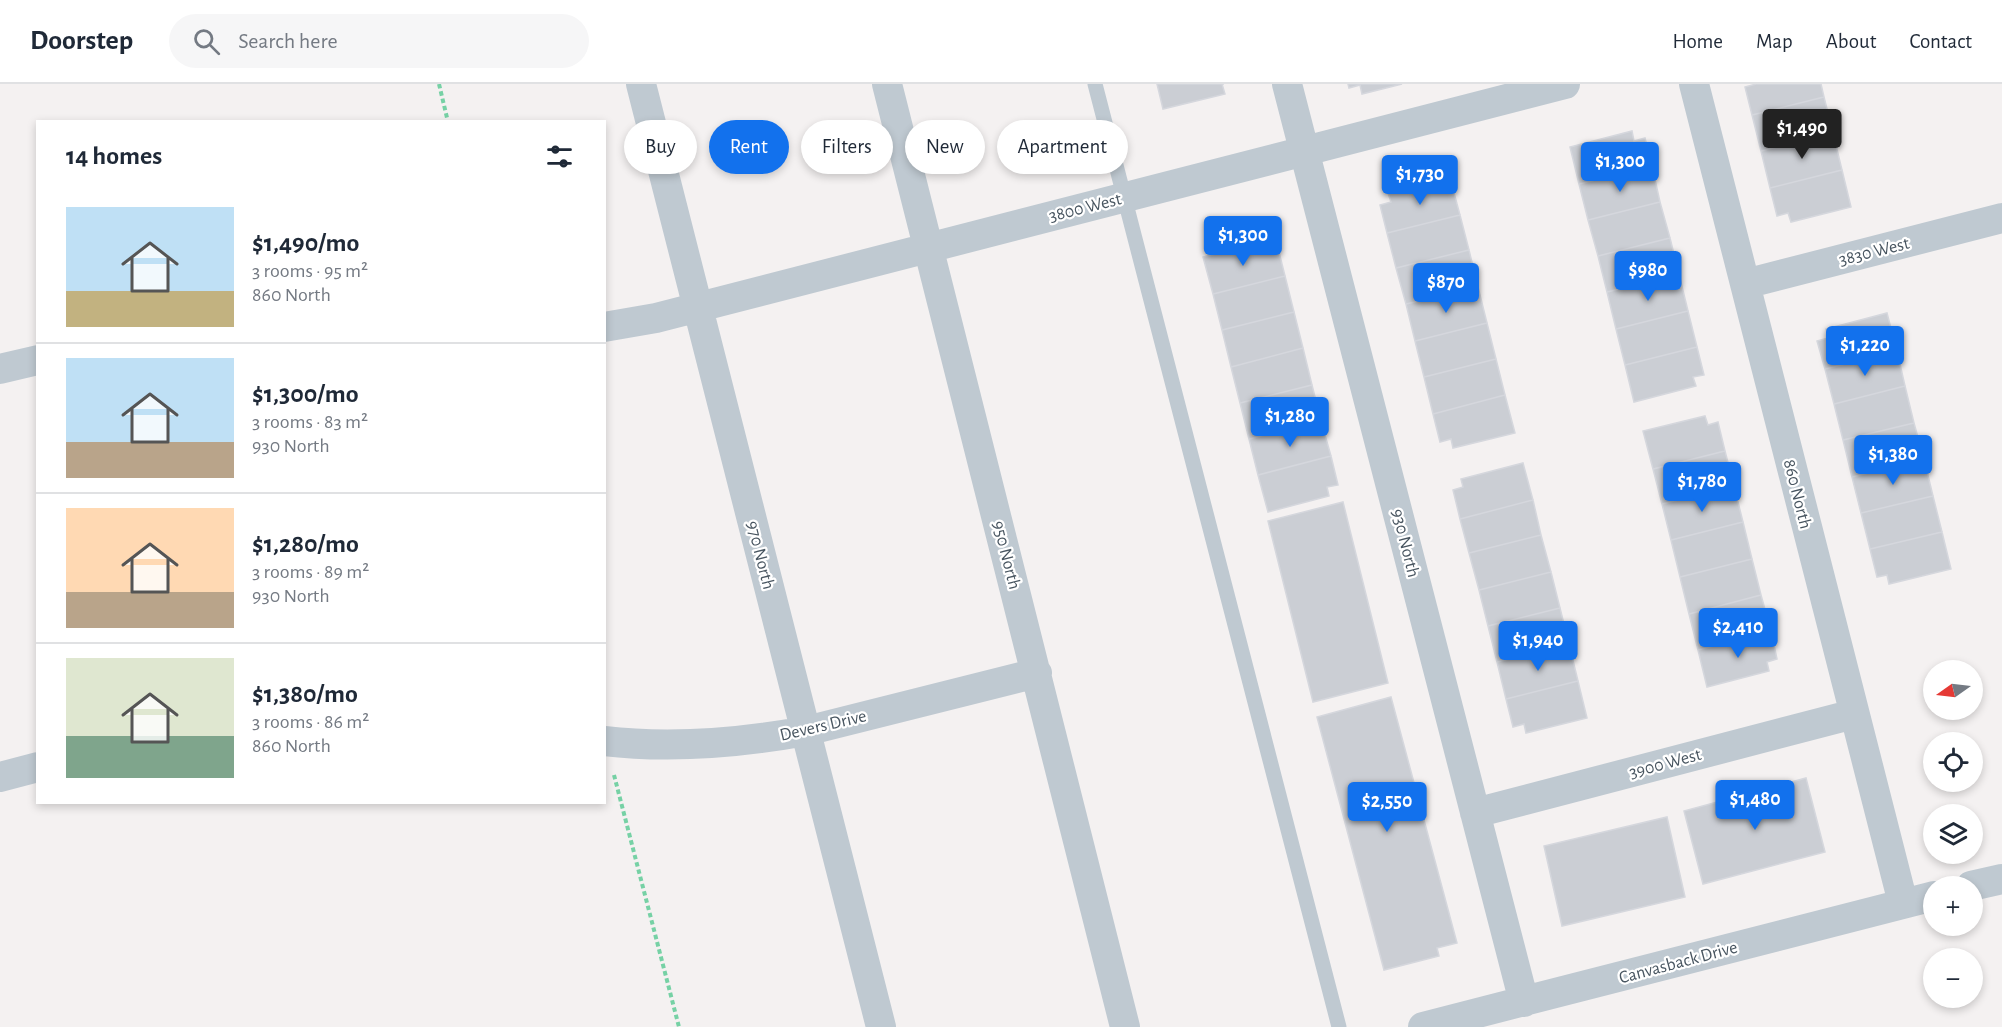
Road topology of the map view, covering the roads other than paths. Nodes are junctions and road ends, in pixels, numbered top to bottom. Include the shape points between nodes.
1 (641, 84) edge
2 (887, 84) edge
3 (1095, 84) edge
4 (1287, 84) edge
5 (1565, 84) edge
6 (1694, 84) edge
7 (1304, 151) junction
8 (1125, 197) junction
9 (2002, 218) edge
10 (929, 247) junction
11 (1745, 284) junction
12 (698, 306) junction
13 (606, 327) edge
14 (36, 360) edge
15 (0, 369) edge
16 (1037, 673) junction
17 (1854, 714) junction
18 (806, 731) junction
19 (606, 741) edge
20 (36, 768) edge
21 (0, 777) edge
22 (1475, 813) junction
23 (2002, 879) edge
24 (1983, 883) edge
25 (1923, 898) edge
26 (1903, 903) junction
27 (1524, 1002) junction
28 (881, 1027) edge
29 (1125, 1027) edge
30 (1339, 1027) edge
31 (1423, 1027) edge

1 - 12 street, 970 North
2 - 10 street, 950 North
3 - 8 lane
4 - 7 street, 930 North
5 - 7 street, 3800 West
6 - 11 street, 860 North
7 - 8 street, 3800 West
7 - 22 street, 930 North
8 - 10 street, 3800 West
8 - 30 lane
9 - 11 street, 3830 West
10 - 12 street, 3800 West
10 - 16 street, 950 North
11 - 17 street, 860 North
12 - 13 street, 3800 West
12 - 18 street, 970 North
14 - 15 street
16 - 18 street, Devers Drive
16 - 29 street, 950 North
17 - 22 street, 3900 West
17 - 26 street, 860 North
18 - 19 street, Devers Drive via 725,743
18 - 28 street, 970 North
20 - 21 street
22 - 27 street, 930 North
23 - 24 street
25 - 26 street, Canvasback Drive
26 - 27 street, Canvasback Drive
27 - 31 street, Canvasback Drive

